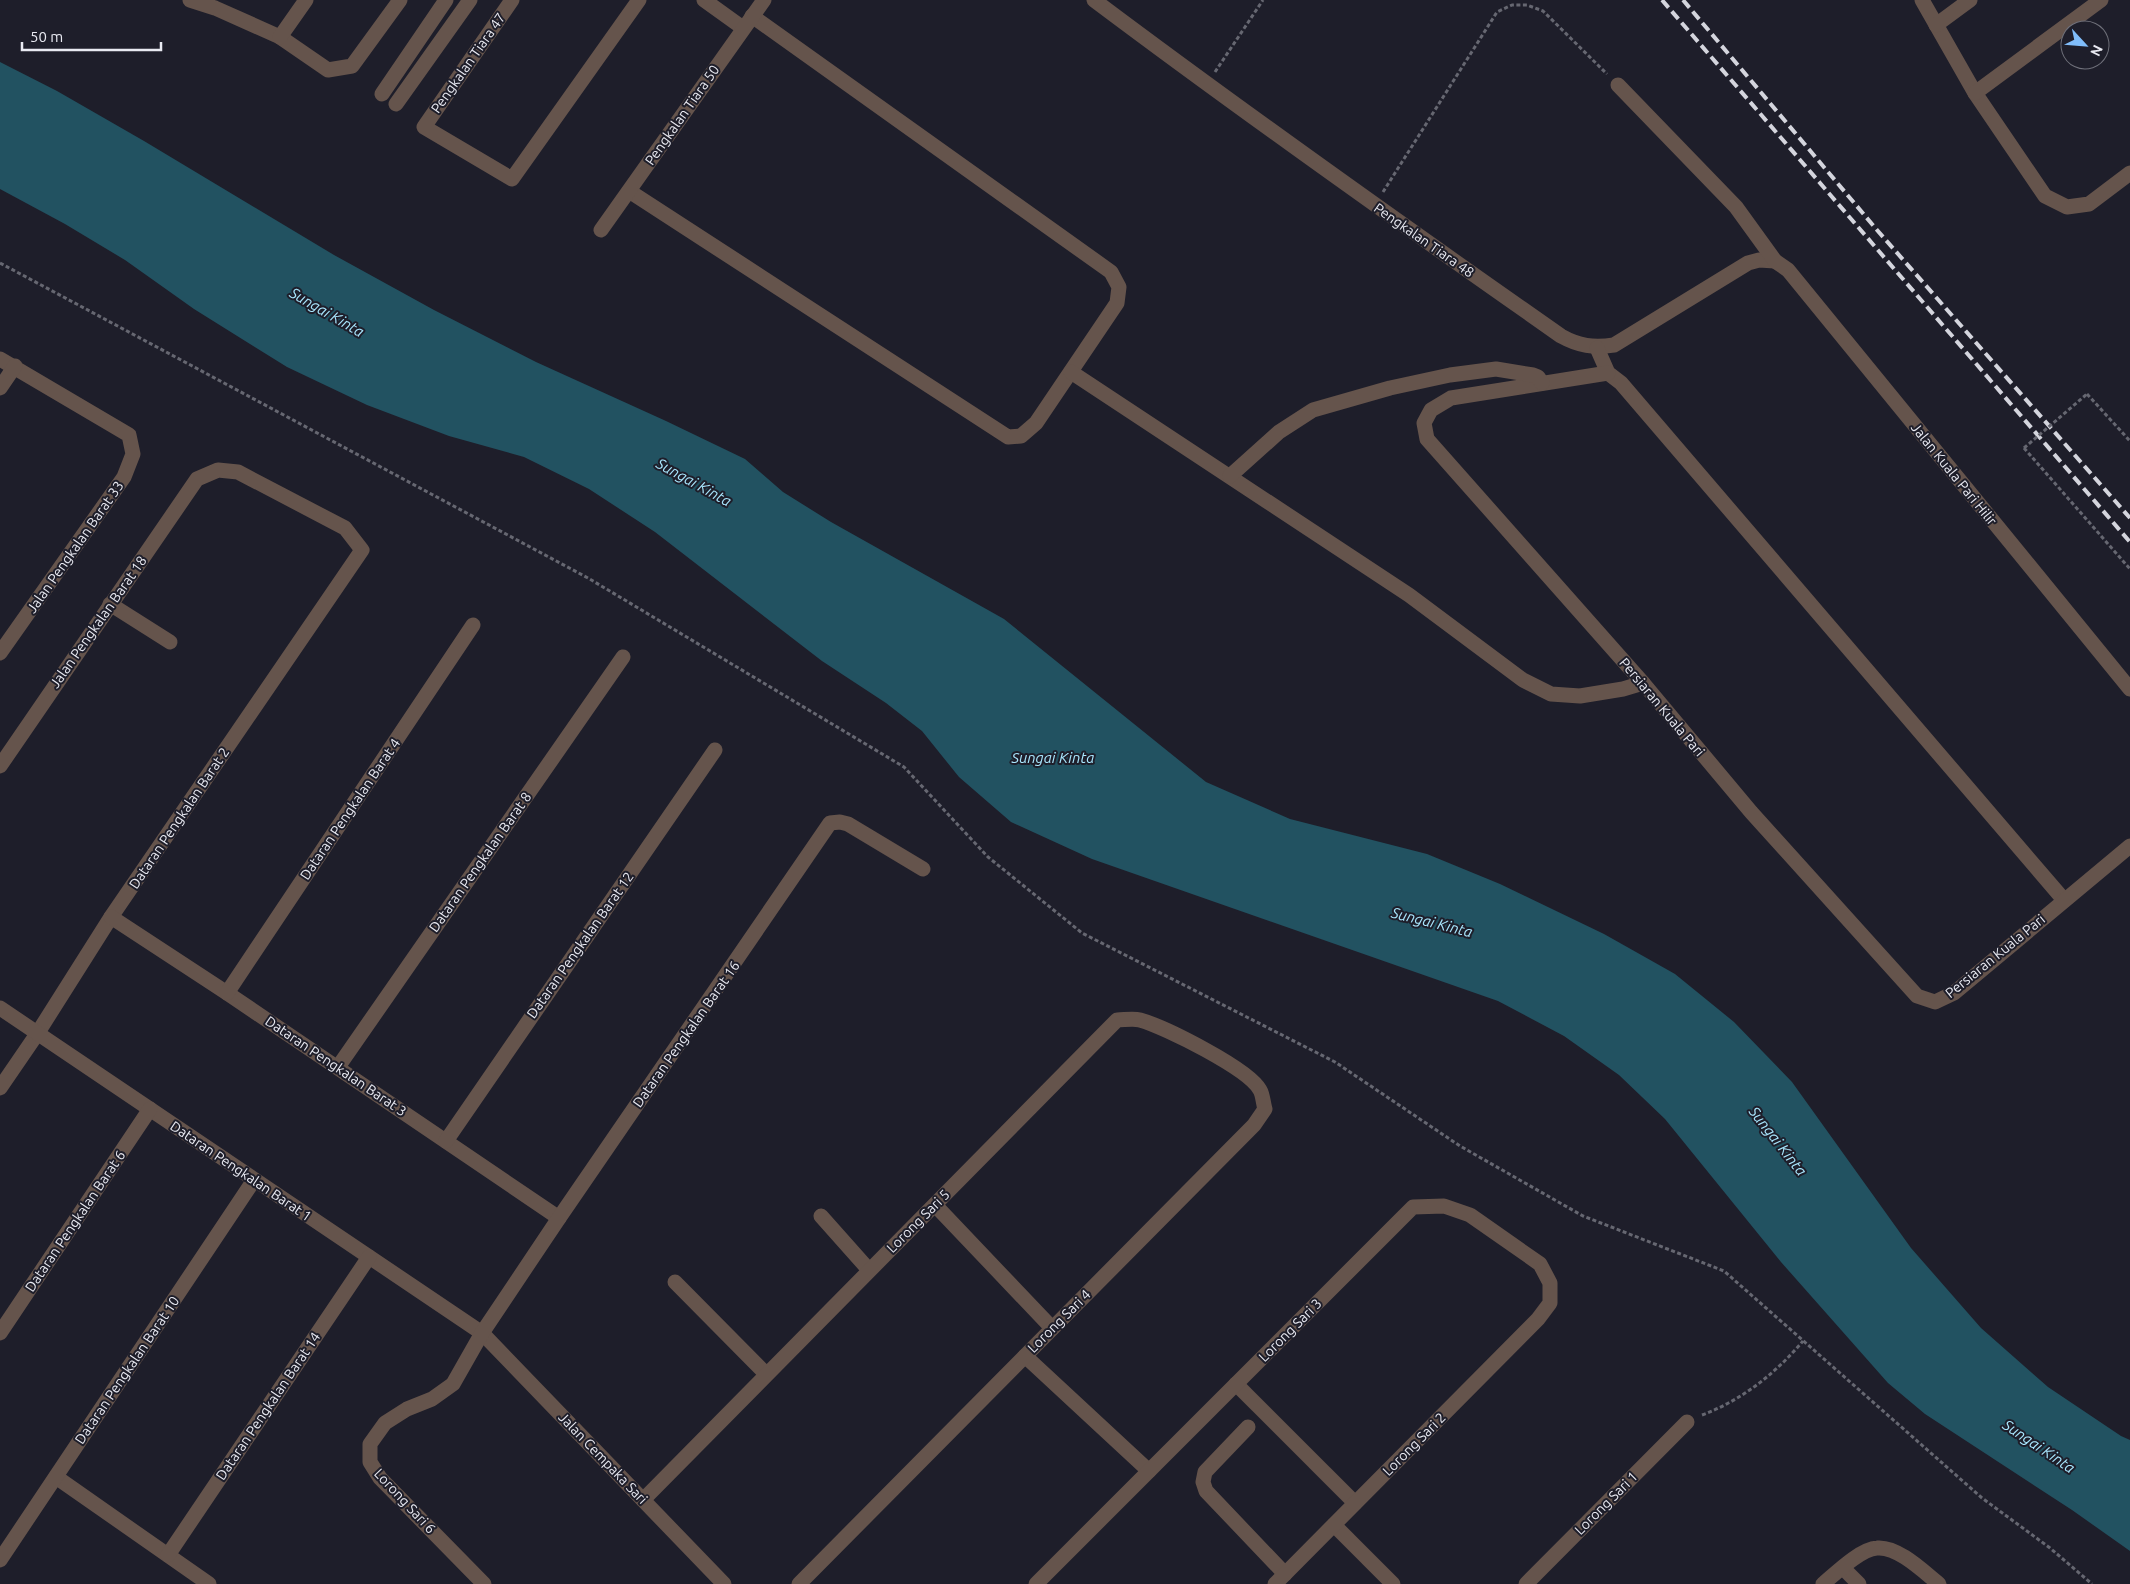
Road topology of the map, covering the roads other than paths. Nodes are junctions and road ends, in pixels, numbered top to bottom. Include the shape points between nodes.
1 (306, 0) edge
2 (400, 0) edge
3 (446, 0) edge
4 (470, 0) edge
5 (512, 0) edge
6 (639, 0) edge
7 (704, 0) edge
8 (764, 0) edge
9 (1094, 0) edge
10 (1922, 0) edge
11 (1970, 0) edge
12 (2101, 0) edge
13 (196, 1) edge
14 (747, 22) junction
15 (1936, 25) junction
16 (280, 37) junction
17 (1618, 86) road end
18 (1975, 93) junction
19 (382, 94) dead end
20 (396, 104) dead end
21 (2130, 173) edge
22 (629, 191) junction
23 (601, 230) dead end
24 (1775, 261) junction
25 (1597, 348) junction
26 (0, 359) edge
27 (15, 366) junction
28 (1071, 372) junction
29 (1608, 372) junction
30 (1542, 383) junction
31 (0, 388) edge
32 (1230, 476) junction
33 (197, 480) joint
34 (110, 604) junction
35 (473, 625) dead end
36 (170, 642) dead end
37 (0, 653) edge
38 (623, 657) dead end
39 (1643, 683) junction
40 (2130, 690) edge
41 (715, 750) dead end
42 (0, 766) edge
43 (2130, 846) edge
44 (923, 869) dead end
45 (2064, 900) junction
46 (111, 917) junction
47 (227, 993) junction
48 (0, 1008) edge
49 (37, 1034) junction
50 (1217, 1056) joint
51 (338, 1067) junction
52 (0, 1088) edge
53 (150, 1110) junction
54 (446, 1141) junction
55 (254, 1180) junction
56 (934, 1205) junction
57 (821, 1216) dead end
58 (559, 1218) junction
59 (369, 1257) junction
60 (869, 1270) junction
61 (675, 1282) dead end
62 (1550, 1303) joint
63 (1052, 1328) junction
64 (0, 1333) edge
65 (482, 1333) junction
66 (1025, 1356) junction
67 (766, 1374) junction
68 (1236, 1384) junction
69 (1687, 1422) road end
70 (1248, 1427) dead end
71 (1149, 1471) junction
72 (56, 1477) junction
73 (643, 1500) junction
74 (1355, 1503) junction
75 (1334, 1525) junction
76 (168, 1555) junction
77 (0, 1560) edge
78 (1843, 1568) junction
79 (1280, 1579) edge
80 (208, 1584) edge
81 (484, 1584) edge
82 (724, 1584) edge
83 (798, 1584) edge
84 (1036, 1584) edge
85 (1393, 1584) edge
86 (1526, 1584) edge
87 (1822, 1584) edge
88 (1859, 1584) edge
89 (1939, 1584) edge

1 - 16 street
2 - 16 street via 352,66 328,70
3 - 19 street
4 - 20 street
5 - 6 street, Pengkalan Tiara 47 via 424,126 512,179
7 - 14 street
8 - 14 street, Pengkalan Tiara 50
9 - 25 street, Pengkalan Tiara 48 via 1207,85 1561,336 1575,344
10 - 15 street
11 - 15 street
12 - 18 street
13 - 16 street
14 - 22 street, Pengkalan Tiara 50
14 - 28 street via 922,139 1111,272 1118,287 1117,302
15 - 18 street
17 - 24 street, Jalan Kuala Pari Hilir via 1736,207
18 - 21 street via 2045,196 2067,207 2089,204
22 - 23 street, Pengkalan Tiara 50
22 - 28 street via 1008,437 1021,436 1036,422
24 - 25 street, Pengkalan Tiara 48 via 1759,260 1748,264 1624,341
24 - 40 street, Jalan Kuala Pari Hilir via 1794,278
25 - 29 street
26 - 27 street, Jalan Pengkalan Barat 33
27 - 31 street
27 - 37 street, Jalan Pengkalan Barat 33 via 129,434 133,454 124,477
28 - 32 street
29 - 30 street, Persiaran Kuala Pari
29 - 45 street via 1628,390
30 - 32 street via 1533,375 1496,368 1390,388 1313,410 1279,432
30 - 39 street, Persiaran Kuala Pari via 1450,398 1431,410 1424,423 1427,439
32 - 39 street via 1409,595 1523,680 1551,694 1580,696
33 - 34 street, Jalan Pengkalan Barat 18
33 - 46 street, Dataran Pengkalan Barat 2 via 218,470 238,472 345,528 362,550
34 - 36 street
34 - 42 street, Jalan Pengkalan Barat 18
35 - 47 street, Dataran Pengkalan Barat 4
38 - 51 street, Dataran Pengkalan Barat 8
39 - 45 street, Persiaran Kuala Pari via 1750,812 1917,996 1935,1002 1954,993
41 - 54 street, Dataran Pengkalan Barat 12
43 - 45 street, Persiaran Kuala Pari
44 - 58 street, Dataran Pengkalan Barat 16 via 848,824 830,823
46 - 47 street, Dataran Pengkalan Barat 3
46 - 49 street, Dataran Pengkalan Barat 2
47 - 51 street, Dataran Pengkalan Barat 3
48 - 49 street, Dataran Pengkalan Barat 1
49 - 52 street, Dataran Pengkalan Barat 2
49 - 53 street, Dataran Pengkalan Barat 1
50 - 56 street, Lorong Sari 5 via 1172,1032 1138,1019 1117,1020
50 - 63 street, Lorong Sari 4 via 1260,1090 1265,1109 1254,1125
51 - 54 street, Dataran Pengkalan Barat 3
53 - 55 street, Dataran Pengkalan Barat 1
53 - 64 street, Dataran Pengkalan Barat 6
54 - 58 street, Dataran Pengkalan Barat 3
55 - 59 street, Dataran Pengkalan Barat 1
55 - 72 street, Dataran Pengkalan Barat 10
56 - 60 street, Lorong Sari 5
56 - 63 street
57 - 60 street
58 - 65 street, Dataran Pengkalan Barat 16
59 - 65 street, Dataran Pengkalan Barat 1
59 - 76 street, Dataran Pengkalan Barat 14
60 - 67 street, Lorong Sari 5
61 - 67 street
62 - 68 street, Lorong Sari 3 via 1550,1283 1540,1264 1470,1215 1444,1206 1413,1207
62 - 74 street, Lorong Sari 2 via 1538,1319
63 - 66 street, Lorong Sari 4
65 - 73 street, Jalan Cempaka Sari
65 - 81 street, Lorong Sari 6 via 453,1384 432,1399 385,1423 370,1444 370,1462 380,1478
66 - 71 street
66 - 83 street, Lorong Sari 4
67 - 73 street, Lorong Sari 5
68 - 71 street, Lorong Sari 3
68 - 74 street
69 - 86 street, Lorong Sari 1
70 - 79 street via 1205,1472 1203,1482 1206,1491
71 - 84 street, Lorong Sari 3
72 - 76 street
72 - 77 street, Dataran Pengkalan Barat 10
73 - 82 street, Jalan Cempaka Sari
74 - 75 street, Lorong Sari 2
75 - 79 street, Lorong Sari 2
75 - 85 street
76 - 80 street
78 - 87 street
78 - 88 street
78 - 89 street via 1877,1548 1906,1558

